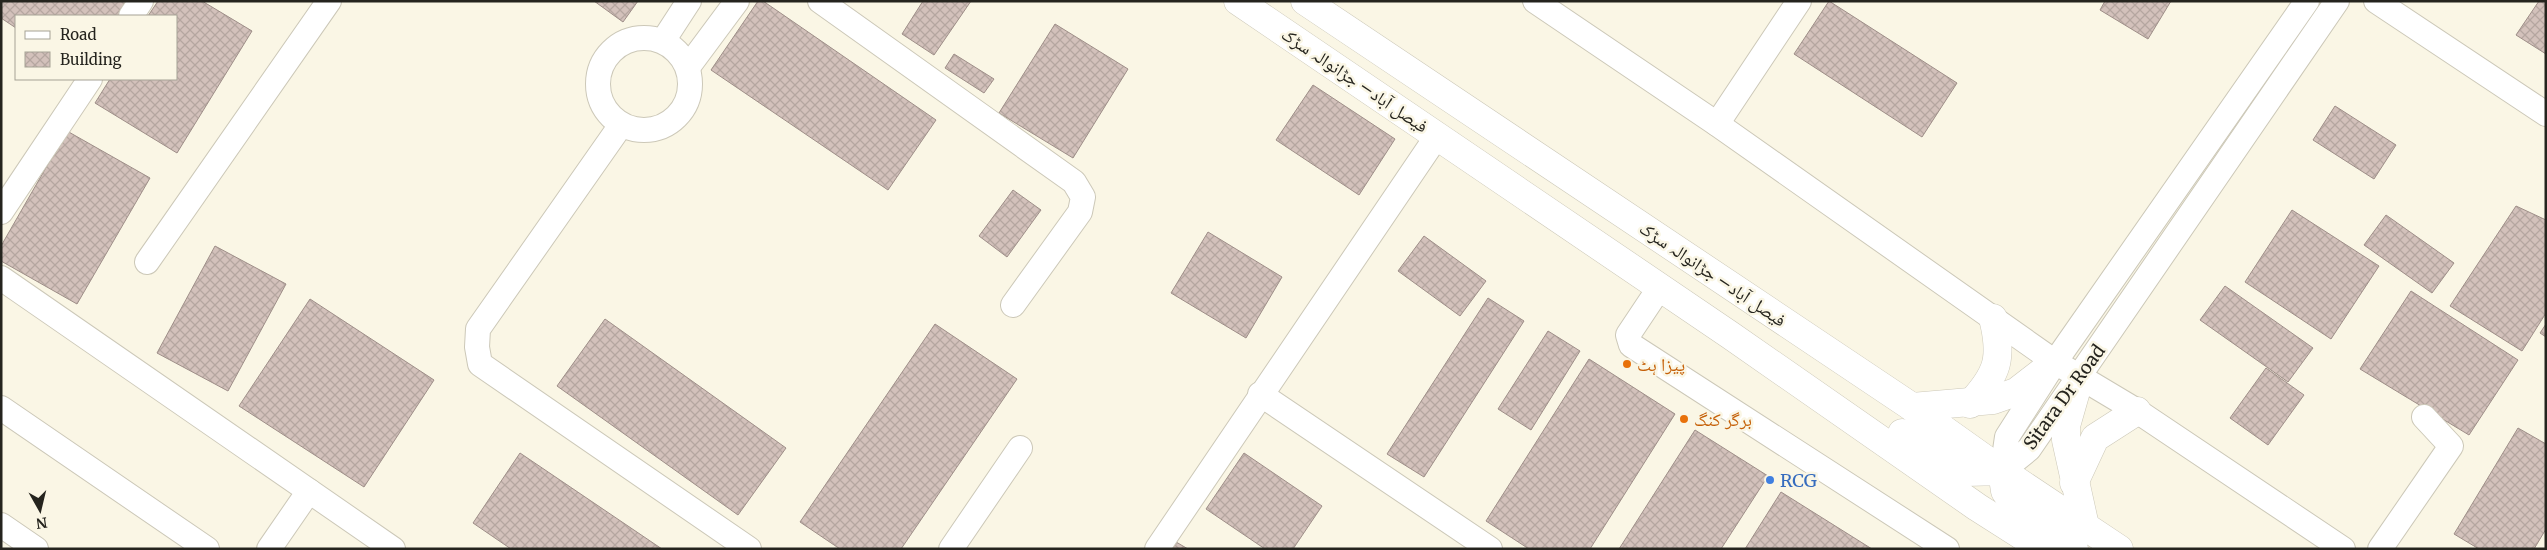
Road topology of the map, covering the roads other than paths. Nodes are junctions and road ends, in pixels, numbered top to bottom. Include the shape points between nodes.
1 (141, 1) edge
2 (329, 1) edge
3 (689, 1) edge
4 (736, 1) edge
5 (820, 1) edge
6 (1238, 1) edge
7 (1305, 1) edge
8 (1535, 1) edge
9 (1799, 1) edge
10 (2307, 1) edge
11 (2338, 1) edge
12 (2376, 1) edge
13 (132, 15) edge
14 (663, 41) junction
15 (688, 67) junction
16 (89, 80) edge
17 (2546, 114) edge
18 (1717, 124) junction
19 (621, 125) junction
20 (1437, 136) junction
21 (1, 212) edge
22 (148, 262) dead end
23 (1, 278) edge
24 (1660, 287) junction
25 (1013, 305) dead end
26 (1993, 318) junction
27 (1730, 335) junction
28 (2055, 362) junction
29 (2080, 377) junction
30 (1260, 394) junction
31 (1970, 404) junction
32 (1912, 407) junction
33 (1, 408) edge
34 (2137, 411) junction
35 (2424, 416) dead end
36 (1020, 448) dead end
37 (2002, 472) junction
38 (2074, 483) junction
39 (309, 491) junction
40 (1, 525) edge
41 (2079, 537) edge
42 (36, 549) edge
43 (207, 549) edge
44 (269, 549) edge
45 (393, 549) edge
46 (749, 549) edge
47 (951, 549) edge
48 (1157, 549) edge
49 (1490, 549) edge
50 (1947, 549) edge
51 (2042, 549) edge
52 (2119, 549) edge
53 (2343, 549) edge
54 (2380, 549) edge

1 - 13 street
2 - 22 street
3 - 14 street
4 - 15 street
5 - 25 street via 1074,182 1083,197 1080,212
6 - 20 main road, فیصل آباد– جڑانوالہ سڑک
7 - 32 main road, فیصل آباد– جڑانوالہ سڑک
8 - 18 street
9 - 18 street
10 - 28 street, Sitara Dr Road
11 - 29 street, Sitara Dr Road
12 - 17 street
14 - 15 street via 678,52
14 - 19 street via 640,37 617,45 601,63 597,86 604,109
15 - 19 street via 690,90 682,111 665,126 643,131
16 - 21 street
18 - 26 street
19 - 46 street via 478,329 480,364
20 - 24 main road, فیصل آباد– جڑانوالہ سڑک
20 - 30 street
23 - 39 street
24 - 27 main road, فیصل آباد– جڑانوالہ سڑک
24 - 50 street via 1628,335 1631,345
26 - 28 street
26 - 31 main road via 1999,354 1995,370
27 - 37 main road via 1812,374 1966,472
27 - 51 main road, فیصل آباد– جڑانوالہ سڑک
28 - 29 street
28 - 31 main road via 2016,392
28 - 37 street, Sitara Dr Road via 2007,437
29 - 34 street
29 - 37 street, Sitara Dr Road via 2029,449
29 - 38 main road via 2066,426 2067,455
30 - 48 street
30 - 49 street
31 - 32 main road
32 - 37 main road, فیصل آباد– جڑانوالہ سڑک
33 - 43 street
34 - 38 main road via 2095,438
34 - 53 street
35 - 54 street via 2451,446
36 - 47 street
37 - 41 main road, فیصل آباد– جڑانوالہ سڑک
38 - 41 main road
39 - 44 street
39 - 45 street
40 - 42 street
41 - 52 main road, فیصل آباد– جڑانوالہ سڑک

